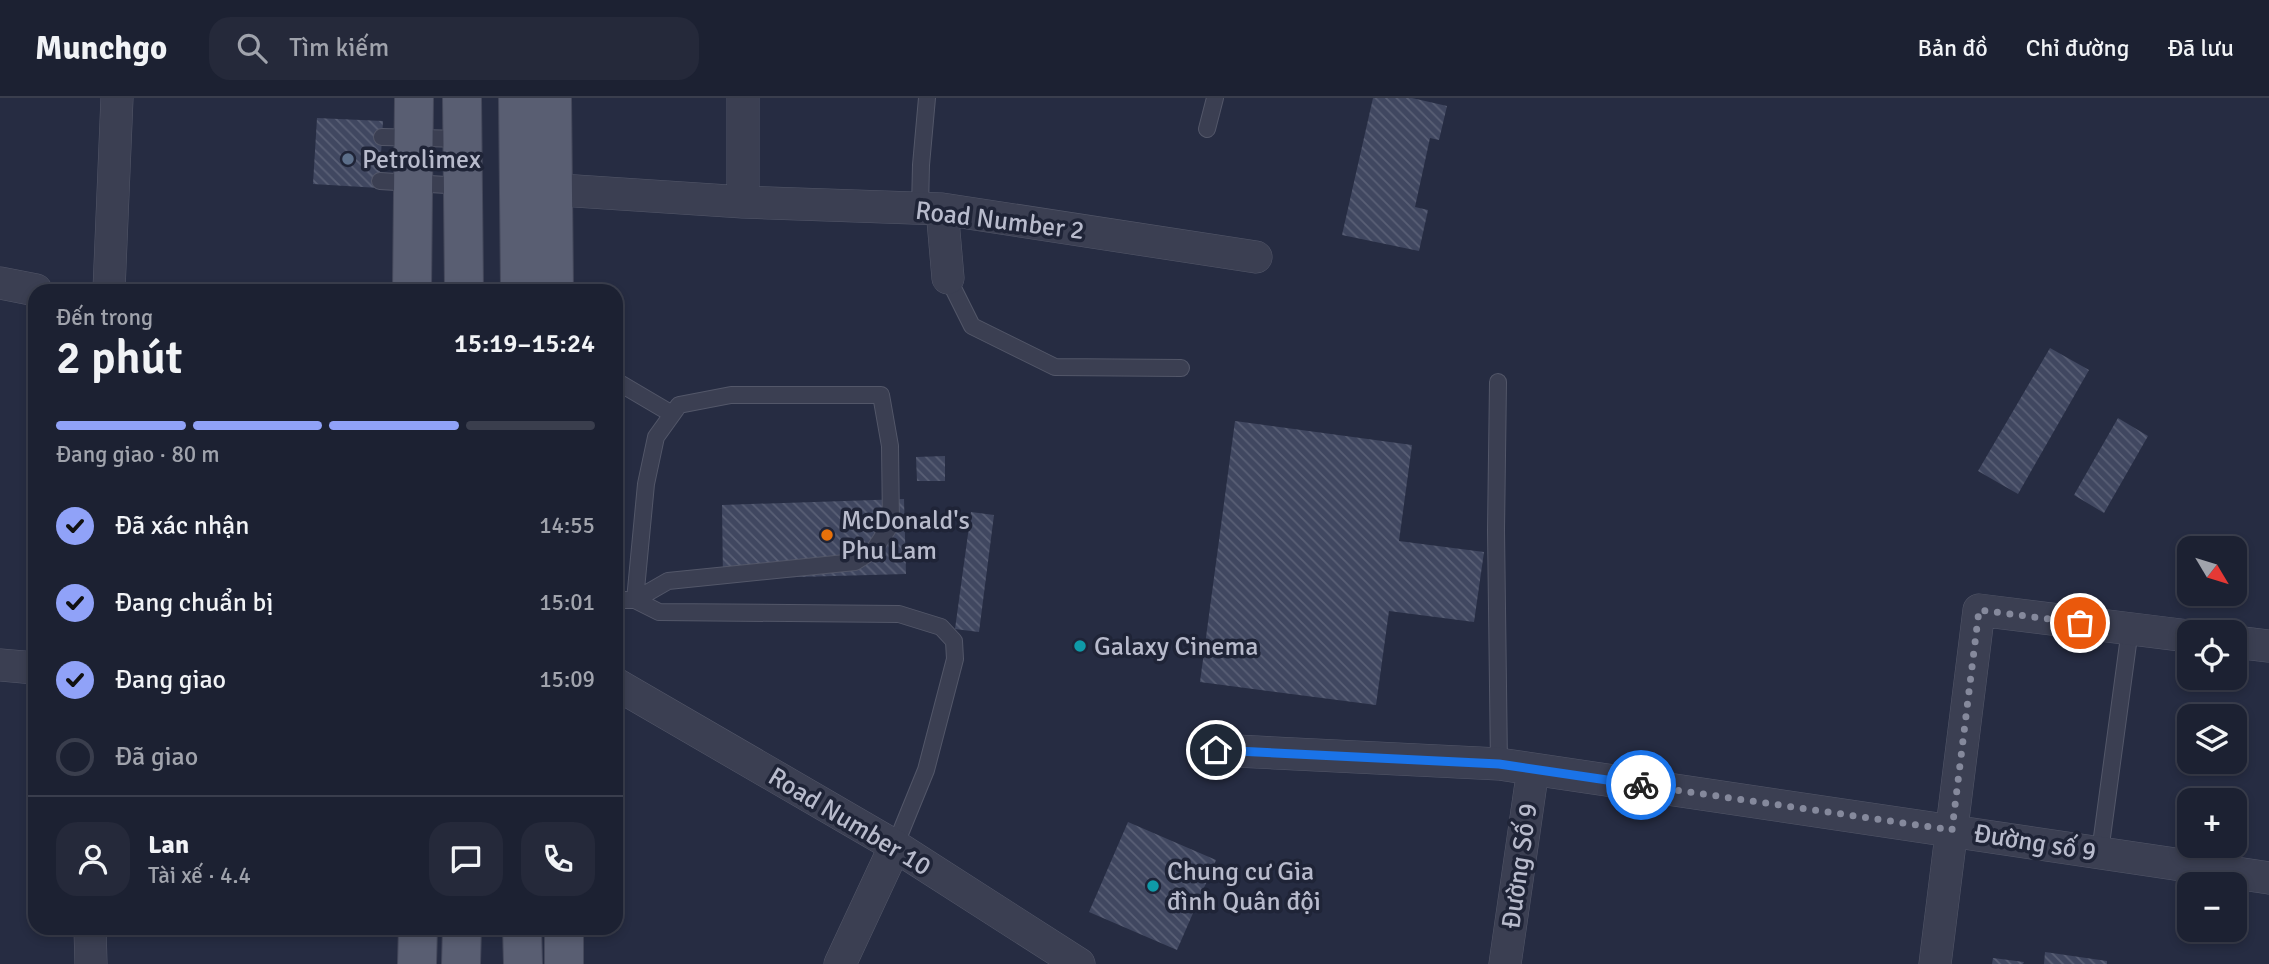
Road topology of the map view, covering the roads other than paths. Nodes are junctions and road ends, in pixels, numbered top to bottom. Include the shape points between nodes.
1 (117, 98) edge
2 (414, 98) edge
3 (462, 98) edge
4 (518, 98) edge
5 (552, 98) edge
6 (743, 98) edge
7 (927, 98) edge
8 (1215, 98) edge
9 (1207, 129) dead end
10 (398, 137) junction
11 (462, 139) junction
12 (396, 182) junction
13 (463, 186) junction
14 (536, 189) junction
15 (743, 202) junction
16 (931, 208) junction
17 (1256, 257) dead end
18 (948, 278) joint
19 (0, 283) edge
20 (109, 284) edge
21 (411, 284) edge
22 (464, 284) edge
23 (521, 284) edge
24 (553, 284) edge
25 (28, 288) edge
26 (1181, 368) dead end
27 (1498, 382) dead end
28 (623, 385) edge
29 (673, 414) junction
30 (623, 600) edge
31 (635, 600) junction
32 (2130, 629) junction
33 (2177, 635) edge
34 (2247, 643) edge
35 (2269, 646) edge
36 (0, 665) edge
37 (28, 667) edge
38 (623, 688) edge
39 (1216, 750) dead end
40 (1499, 764) junction
41 (1533, 769) junction
42 (1952, 830) junction
43 (895, 846) junction
44 (2100, 852) junction
45 (2269, 878) edge
46 (90, 935) edge
47 (418, 935) edge
48 (461, 935) edge
49 (522, 935) edge
50 (564, 935) edge
51 (92, 964) edge
52 (417, 964) edge
53 (461, 964) edge
54 (523, 964) edge
55 (565, 964) edge
56 (840, 964) edge
57 (1079, 964) edge
58 (1505, 964) edge
59 (1935, 964) edge

1 - 20 street
2 - 10 main road
3 - 11 main road
4 - 14 main road
5 - 14 main road
6 - 15 street
7 - 16 lane via 921,165
8 - 9 lane
10 - 11 lane
10 - 12 main road
11 - 13 main road
12 - 13 lane
12 - 21 main road
13 - 22 main road
14 - 15 street, Road Number 2
14 - 23 main road
14 - 24 main road
15 - 16 street, Road Number 2
16 - 17 street, Road Number 2
16 - 18 street
18 - 26 lane via 972,326 1055,367
19 - 25 street
27 - 40 lane
28 - 29 lane
29 - 31 lane via 656,436 646,484
29 - 31 lane via 678,405 731,395 881,395 890,446 891,524 874,550 855,562 668,581
30 - 31 lane
31 - 43 lane via 659,612 899,614 941,627 954,641 955,659 926,770
32 - 33 street
32 - 42 street via 1979,610
32 - 44 lane
34 - 35 street
36 - 37 street
38 - 43 street, Road Number 10
39 - 40 street, Đường số 9
40 - 41 street, Đường số 9
41 - 42 street, Đường số 9
41 - 58 street, Đường Số 9
42 - 44 street, Đường số 9
42 - 59 street
43 - 56 street
43 - 57 street, Road Number 10
44 - 45 street, Đường số 9
46 - 51 street
47 - 52 main road
48 - 53 main road
49 - 54 main road
50 - 55 main road

